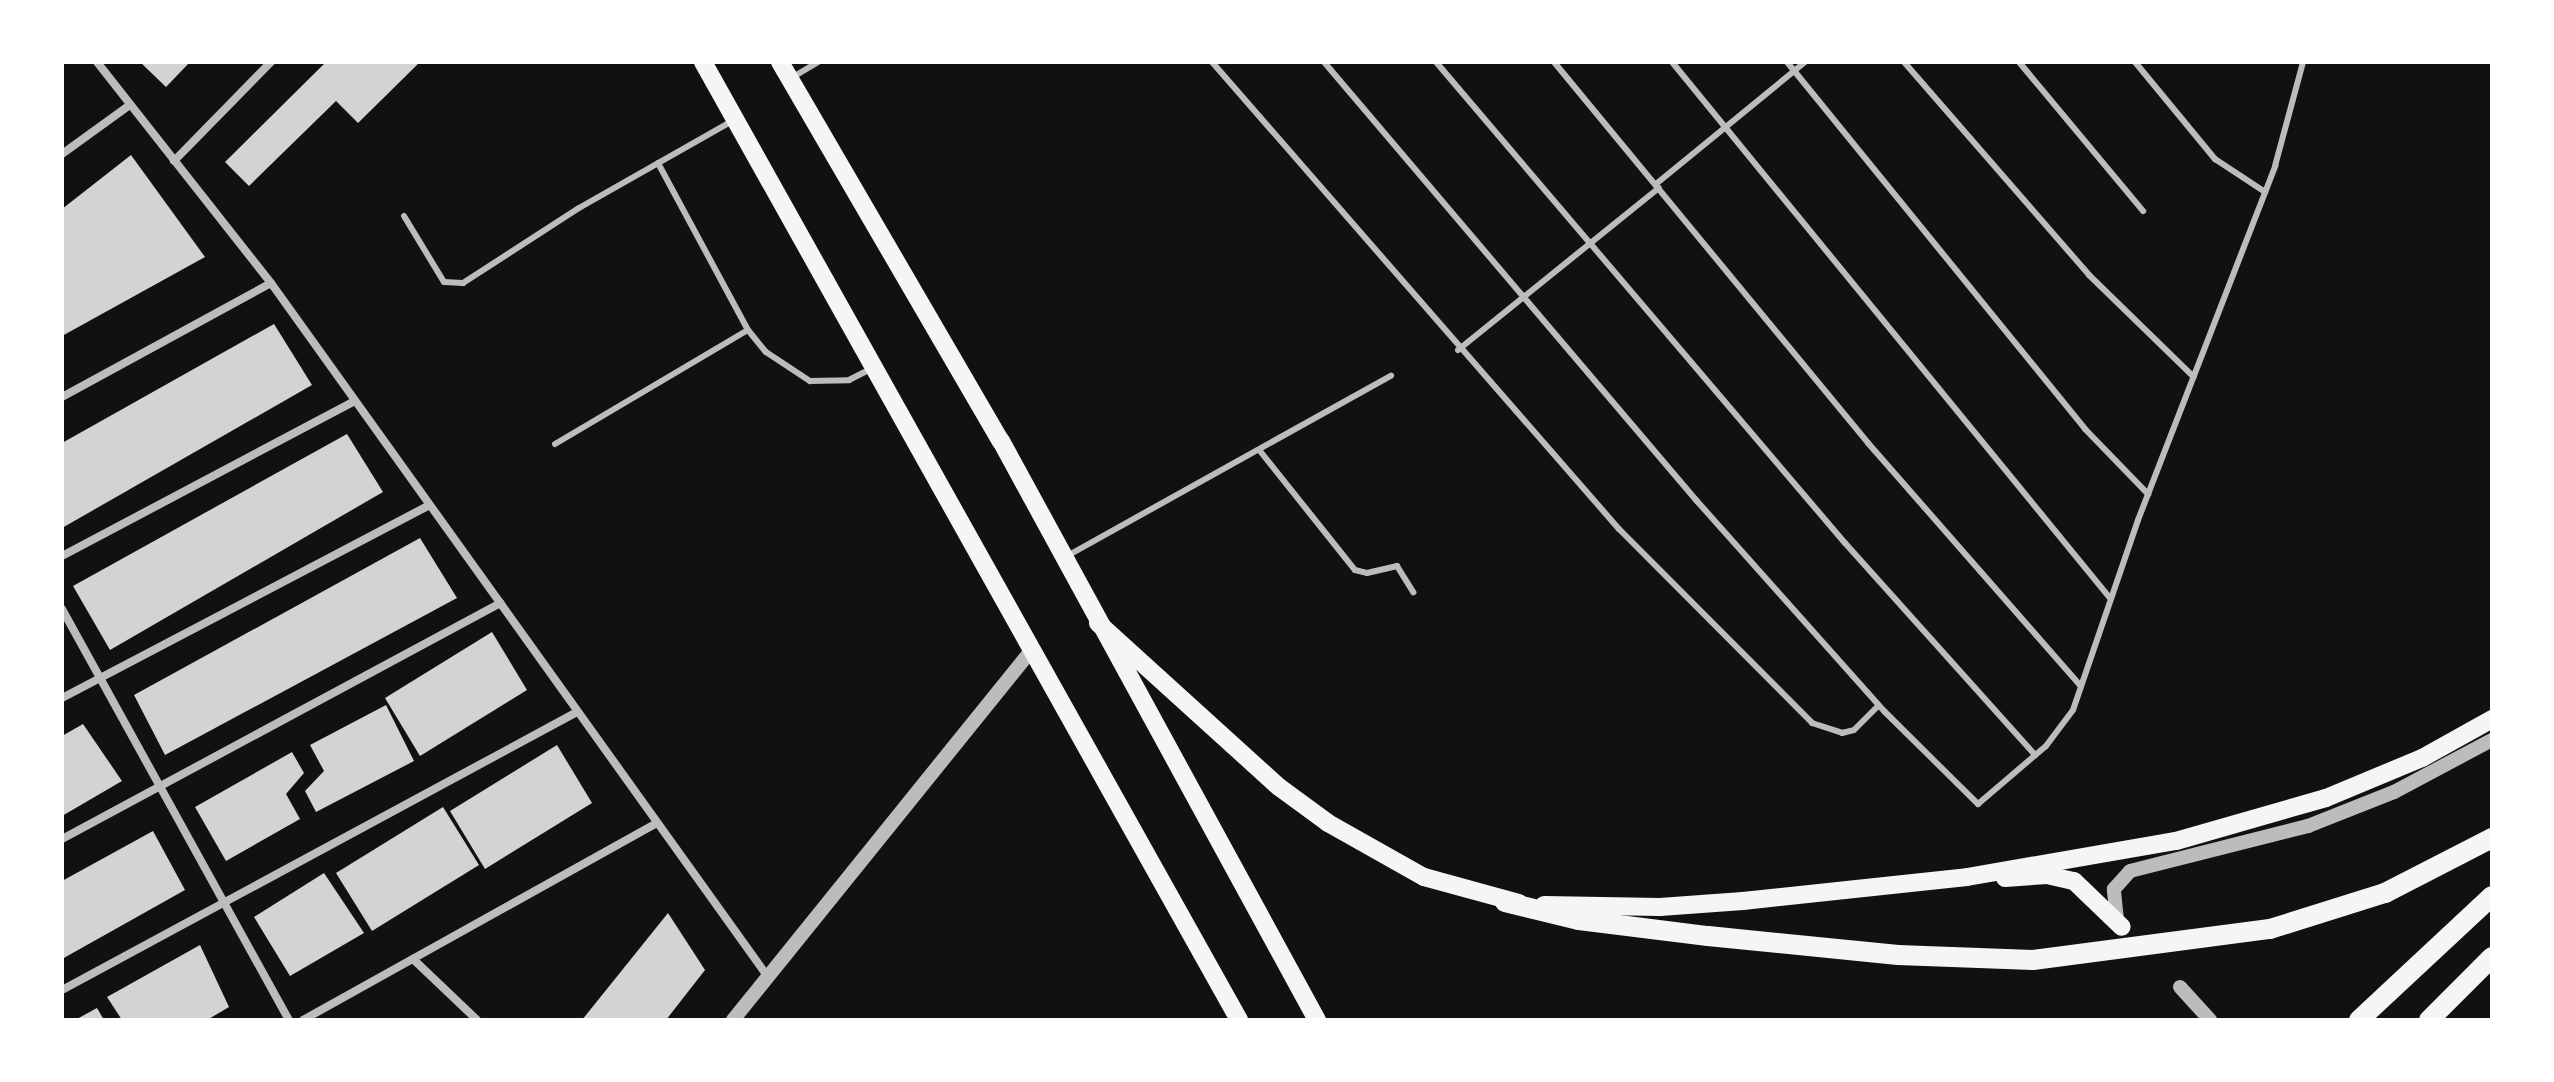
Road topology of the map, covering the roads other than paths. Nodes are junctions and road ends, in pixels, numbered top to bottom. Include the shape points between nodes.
1 (97, 62) edge
2 (271, 62) edge
3 (703, 62) edge
4 (818, 62) edge
5 (1212, 62) edge
6 (1324, 62) edge
7 (1436, 62) edge
8 (1554, 62) edge
9 (1672, 62) edge
10 (1787, 62) edge
11 (1805, 62) edge
12 (1904, 62) edge
13 (2019, 62) edge
14 (2135, 62) edge
15 (2303, 62) edge
16 (785, 70) edge
17 (1793, 72) junction
18 (130, 105) junction
19 (736, 119) junction
20 (1726, 127) junction
21 (62, 154) edge
22 (174, 161) junction
23 (658, 163) junction
24 (1657, 186) junction
25 (2265, 192) junction
26 (2143, 211) dead end
27 (404, 216) dead end
28 (1590, 244) junction
29 (271, 283) junction
30 (1521, 299) junction
31 (748, 330) junction
32 (1458, 350) junction
33 (874, 367) junction
34 (1391, 376) dead end
35 (2194, 377) junction
36 (62, 397) edge
37 (355, 401) junction
38 (555, 444) dead end
39 (1260, 451) junction
40 (2148, 494) junction
41 (429, 505) junction
42 (62, 556) edge
43 (1063, 558) junction
44 (1413, 592) dead end
45 (2110, 598) junction
46 (500, 603) junction
47 (62, 609) edge
48 (1098, 623) junction
49 (1032, 650) junction
50 (100, 678) junction
51 (2081, 686) junction
52 (62, 698) edge
53 (1879, 705) junction
54 (577, 712) junction
55 (2492, 719) edge
56 (2492, 740) edge
57 (2035, 755) junction
58 (160, 786) junction
59 (657, 823) junction
60 (2492, 838) edge
61 (62, 839) edge
62 (1967, 877) junction
63 (2492, 896) edge
64 (224, 902) junction
65 (1505, 902) junction
66 (2119, 924) joint
67 (2492, 957) edge
68 (413, 959) junction
69 (768, 977) junction
70 (2180, 987) dead end
71 (62, 990) edge
72 (289, 1020) edge
73 (303, 1020) edge
74 (477, 1020) edge
75 (733, 1020) edge
76 (1239, 1020) edge
77 (1317, 1020) edge
78 (2210, 1020) edge
79 (2359, 1020) edge
80 (2429, 1020) edge

1 - 18 street
2 - 22 street
3 - 19 highway
4 - 16 lane
5 - 32 lane
6 - 30 lane
7 - 28 lane
8 - 24 lane
9 - 20 lane
10 - 17 lane
11 - 17 lane
12 - 35 lane via 2089,275
13 - 26 lane
14 - 25 lane via 2215,159
15 - 25 lane
16 - 43 highway
17 - 20 lane
17 - 40 lane via 2085,429
18 - 21 street
18 - 22 street
19 - 23 lane
19 - 33 highway
20 - 24 lane
20 - 45 lane
22 - 29 street
23 - 27 lane via 463,283 444,282
23 - 31 lane
24 - 28 lane
24 - 51 lane via 1917,501
25 - 35 lane
28 - 30 lane
28 - 57 lane via 1845,543
29 - 36 street
29 - 37 street
30 - 32 lane
30 - 53 lane
31 - 33 lane via 766,352 810,381 849,380
31 - 38 lane
32 - 53 lane via 1619,529 1812,723 1842,733 1854,730
33 - 49 highway
34 - 39 lane
35 - 40 lane
37 - 41 street
37 - 42 street
39 - 43 lane
39 - 44 lane via 1355,570 1367,573 1397,566
40 - 45 lane
41 - 46 street
41 - 50 street
43 - 48 highway
45 - 51 lane
46 - 54 street
46 - 58 street
47 - 50 street
48 - 65 highway via 1279,787 1328,823 1412,872
48 - 77 highway
49 - 69 street
49 - 76 highway
50 - 52 street
50 - 58 street
51 - 57 lane via 2065,725
53 - 57 lane via 1978,804
54 - 59 street
54 - 64 street
55 - 62 highway via 2390,773 2288,813 2176,841
56 - 66 street via 2394,792 2308,826 2130,871 2114,889
58 - 61 street
58 - 64 street
59 - 68 street
59 - 69 street
60 - 65 highway via 2385,893 2270,929 2048,959 1970,960 1722,937 1579,920
62 - 65 highway via 1660,907
62 - 66 highway via 2066,878 2080,884
63 - 79 highway
64 - 71 street
64 - 72 street
67 - 80 highway
68 - 73 street
68 - 74 street
69 - 75 street
70 - 78 street

